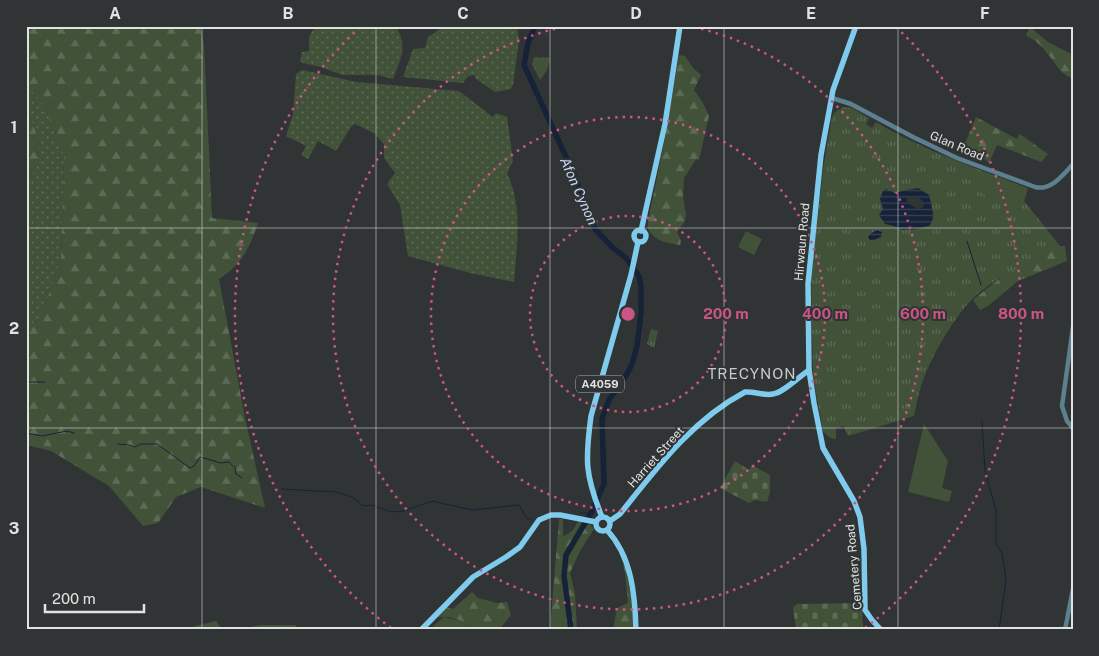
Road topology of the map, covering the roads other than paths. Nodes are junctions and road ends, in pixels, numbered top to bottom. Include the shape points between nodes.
1 (680, 26) edge
2 (856, 26) edge
3 (832, 98) junction
4 (1073, 164) edge
5 (1073, 327) edge
6 (809, 370) junction
7 (1073, 428) edge
8 (823, 448) joint
9 (602, 517) junction
10 (594, 521) junction
11 (610, 522) junction
12 (607, 530) junction
13 (1073, 589) edge
14 (421, 630) edge
15 (636, 630) edge
16 (882, 630) edge
17 (1065, 630) edge

1 - 9 main road, A4059 via 665,124 641,231 634,236 638,242 634,262 591,416 586,460 589,482
2 - 3 main road, Hirwaun Road
3 - 4 street, Glan Road via 851,104 912,138 957,158 1035,187 1049,186
3 - 6 main road, Hirwaun Road via 821,155 808,277
5 - 7 street via 1063,412
6 - 8 main road, Hirwaun Road
6 - 11 main road, Harriet Street via 777,393 745,392 709,417 680,442
8 - 16 main road, Cemetery Road via 858,508 863,531 866,610
9 - 10 main road
9 - 11 main road
10 - 12 main road via 598,529
10 - 14 main road via 560,515 539,520 520,547 473,577
11 - 12 main road
12 - 15 main road via 621,549 631,574
13 - 17 street

